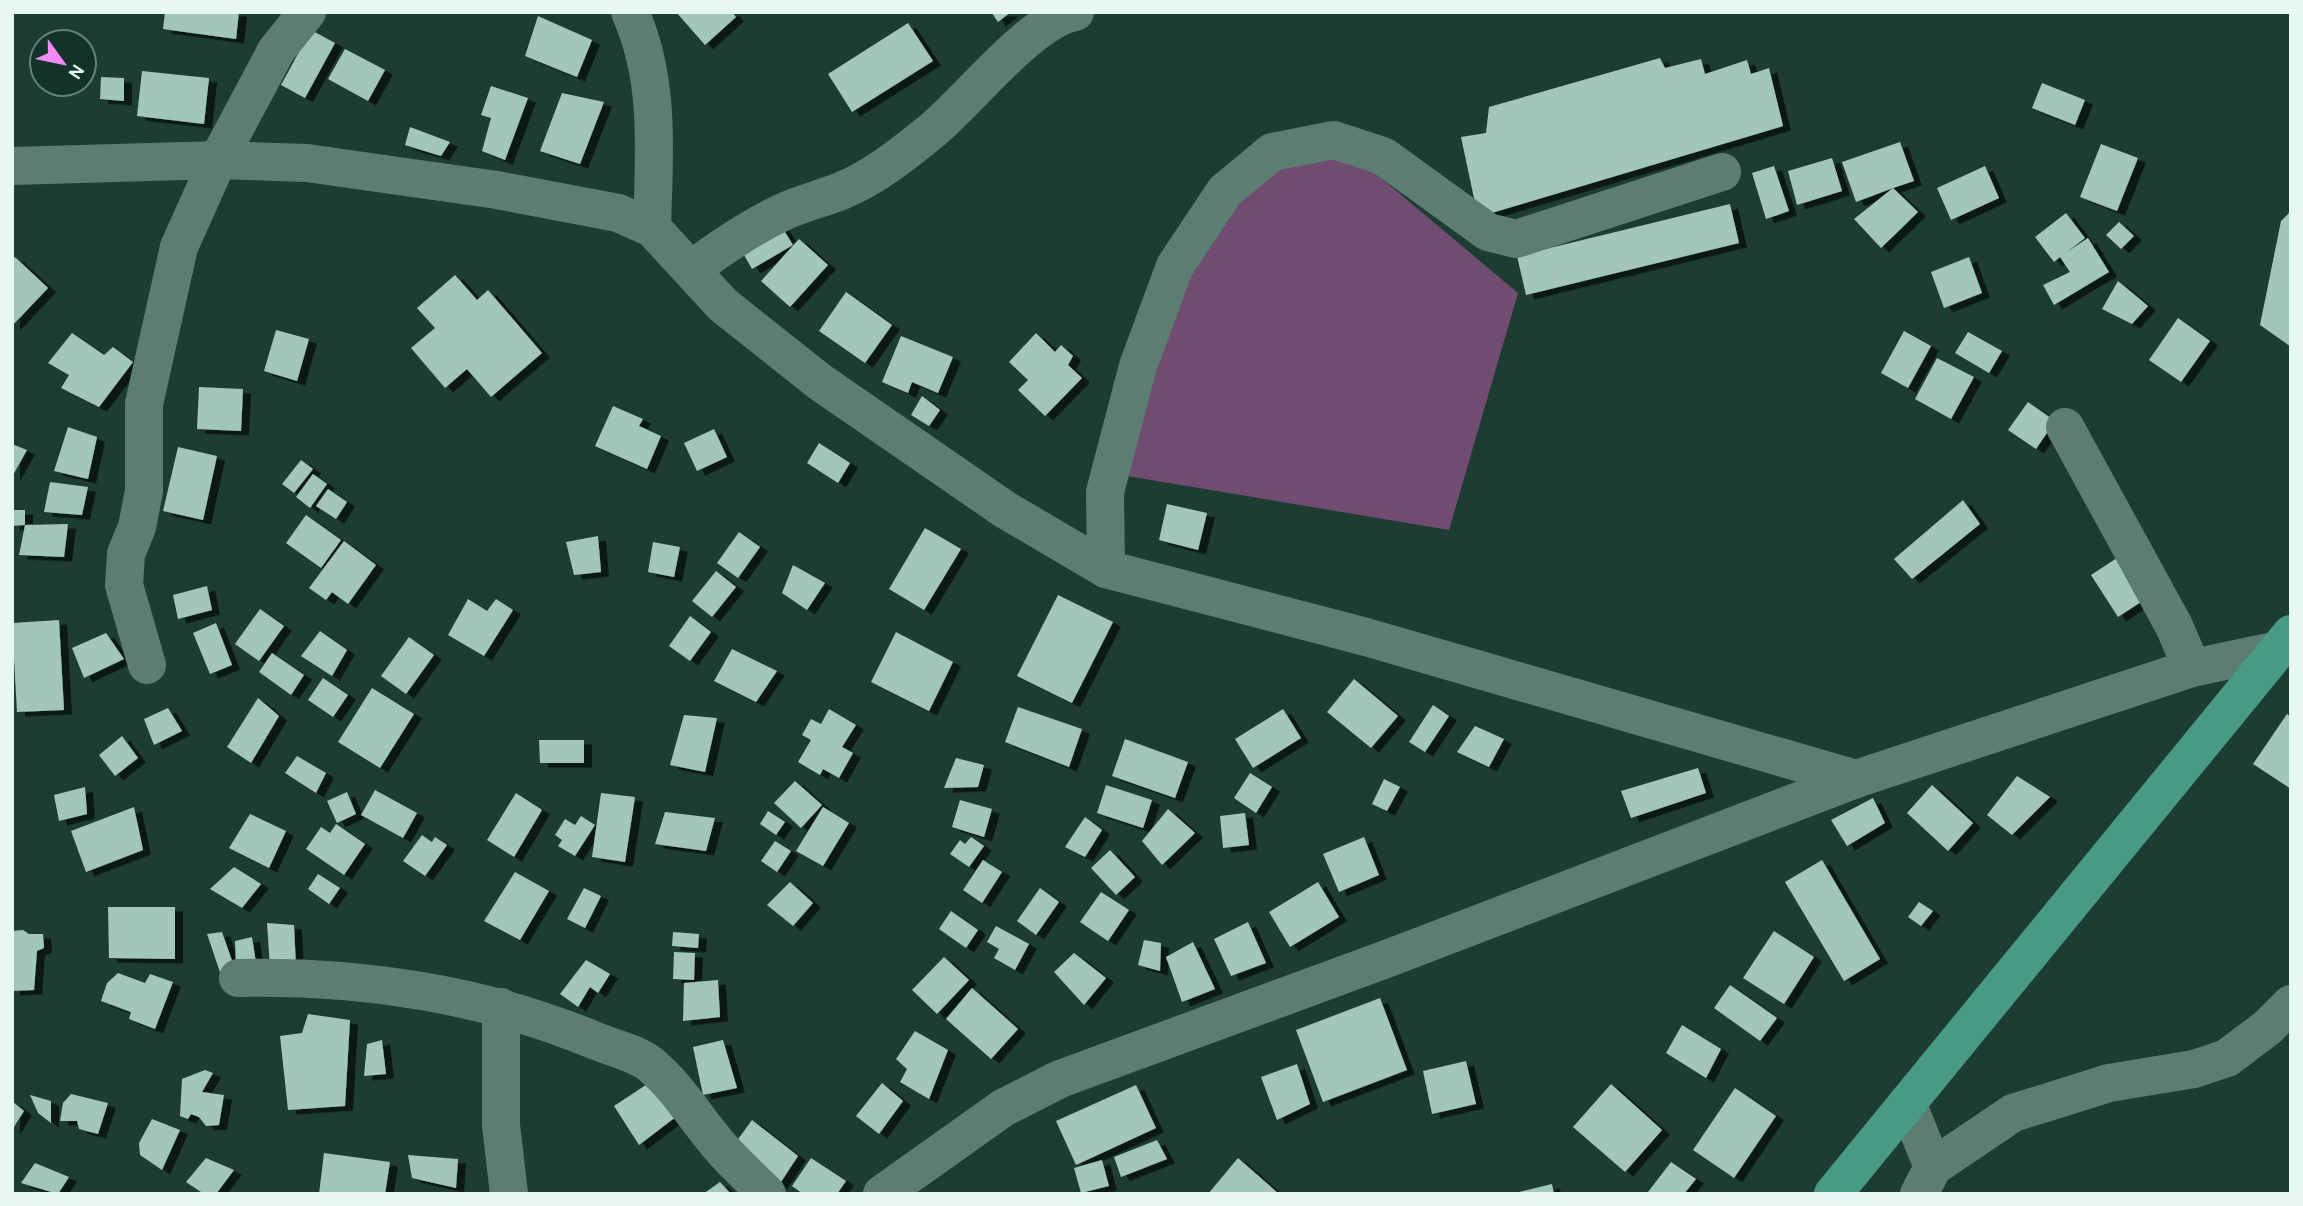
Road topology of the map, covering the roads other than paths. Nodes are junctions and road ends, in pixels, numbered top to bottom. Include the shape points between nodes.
1 (307, 12) edge
2 (630, 12) edge
3 (1074, 12) edge
4 (218, 160) junction
5 (12, 166) edge
6 (1722, 172) dead end
7 (652, 228) junction
8 (691, 270) junction
9 (2065, 427) dead end
10 (1106, 569) junction
11 (2284, 642) edge
12 (147, 665) dead end
13 (2192, 668) junction
14 (1856, 779) junction
15 (239, 978) dead end
16 (2291, 1004) edge
17 (501, 1007) junction
18 (1907, 1103) junction
19 (1926, 1180) edge
20 (509, 1194) edge
21 (767, 1194) edge
22 (882, 1194) edge
23 (1833, 1194) edge

1 - 4 street via 276,51
2 - 7 street via 643,41 655,112
3 - 8 street via 1061,15 1035,33 932,132 889,165 843,190 783,212 729,241
4 - 5 street
4 - 7 street via 307,163 497,190 618,213
4 - 12 street via 179,247 144,404 144,491 126,554 124,585
6 - 10 street via 1517,239 1488,232 1383,156 1334,140 1272,152 1225,191 1175,267 1138,366 1105,492
7 - 8 street
8 - 10 street via 723,305 820,382 1004,509
9 - 13 street via 2174,626
10 - 14 street via 1366,637
11 - 13 street
11 - 18 highway
13 - 14 street
14 - 22 street via 1060,1079 1003,1108
15 - 17 street via 376,984
16 - 19 street via 2227,1058 2194,1069 2109,1083 2013,1113
17 - 20 street via 502,1125
17 - 21 street via 648,1062
18 - 19 street
18 - 23 highway

